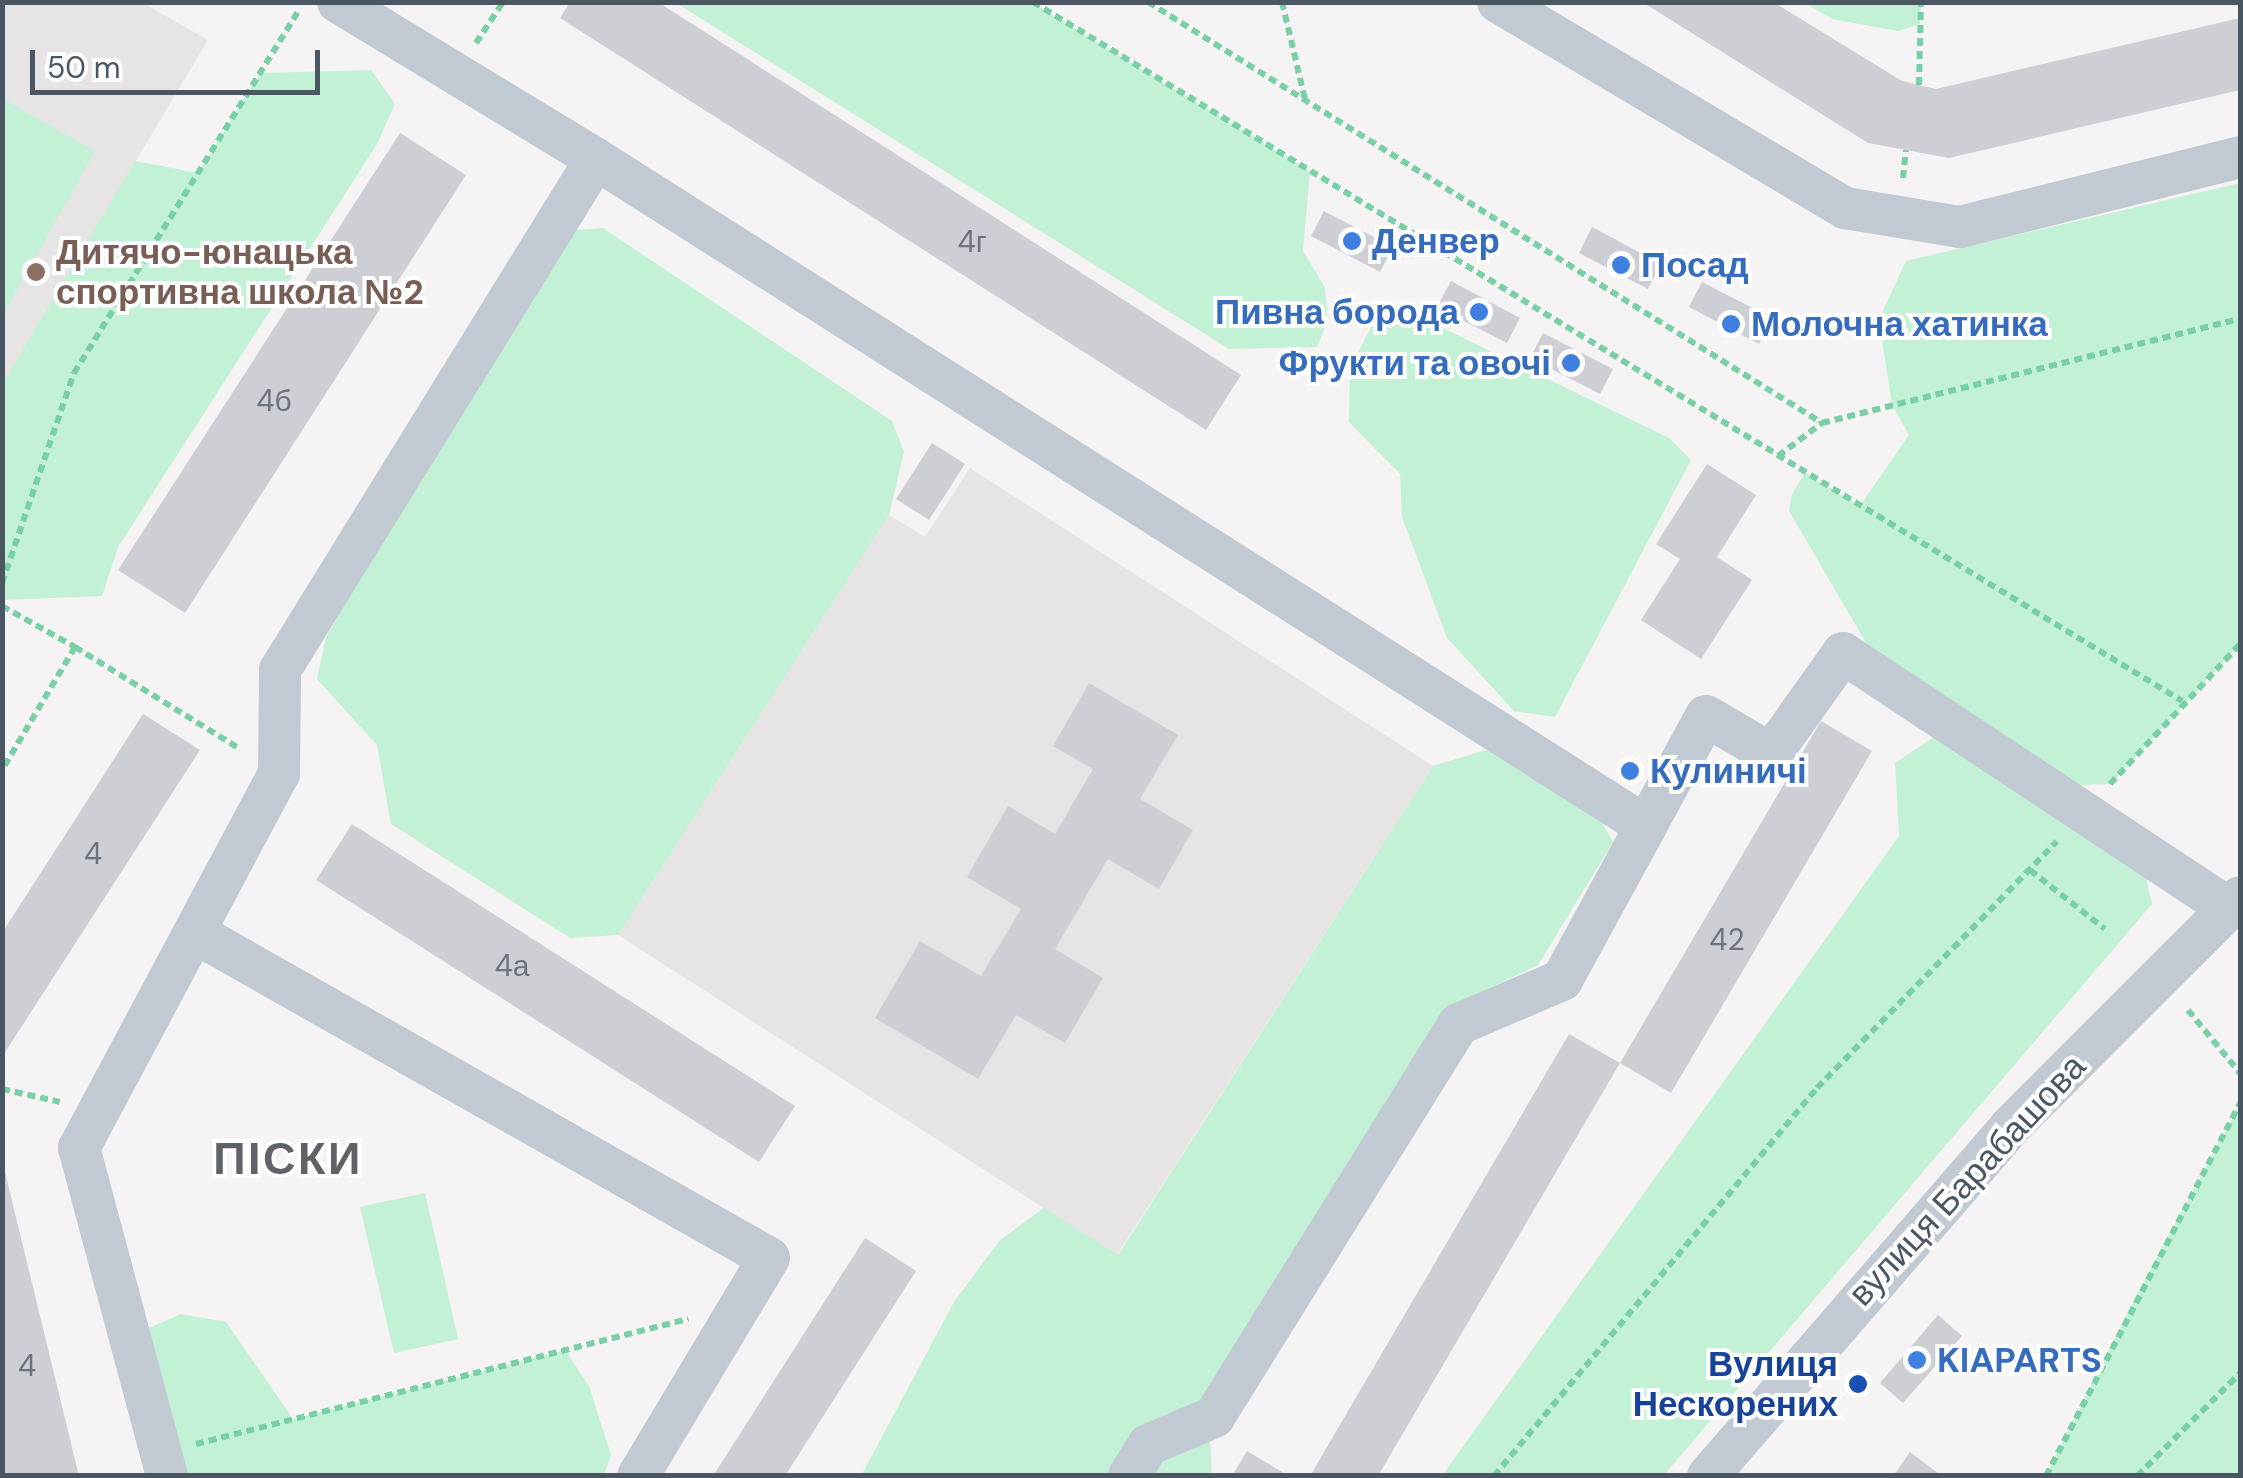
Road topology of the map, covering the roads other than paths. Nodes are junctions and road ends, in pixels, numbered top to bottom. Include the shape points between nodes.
1 (338, 2) edge
2 (1498, 2) edge
3 (2240, 156) edge
4 (596, 160) junction
5 (1646, 826) junction
6 (2234, 902) edge
7 (197, 934) junction
8 (164, 1464) edge
9 (638, 1476) edge
10 (1129, 1476) edge
11 (1708, 1476) edge

1 - 4 street
2 - 3 street via 1845,208 1960,227
4 - 5 street
4 - 7 street via 280,670 279,774
5 - 6 street via 1706,716 1772,754 1843,653
5 - 10 street via 1562,980 1459,1024 1214,1417 1148,1445
6 - 11 street, вулиця Барабашова via 2010,1127
7 - 8 street via 78,1148
7 - 9 street via 769,1258

